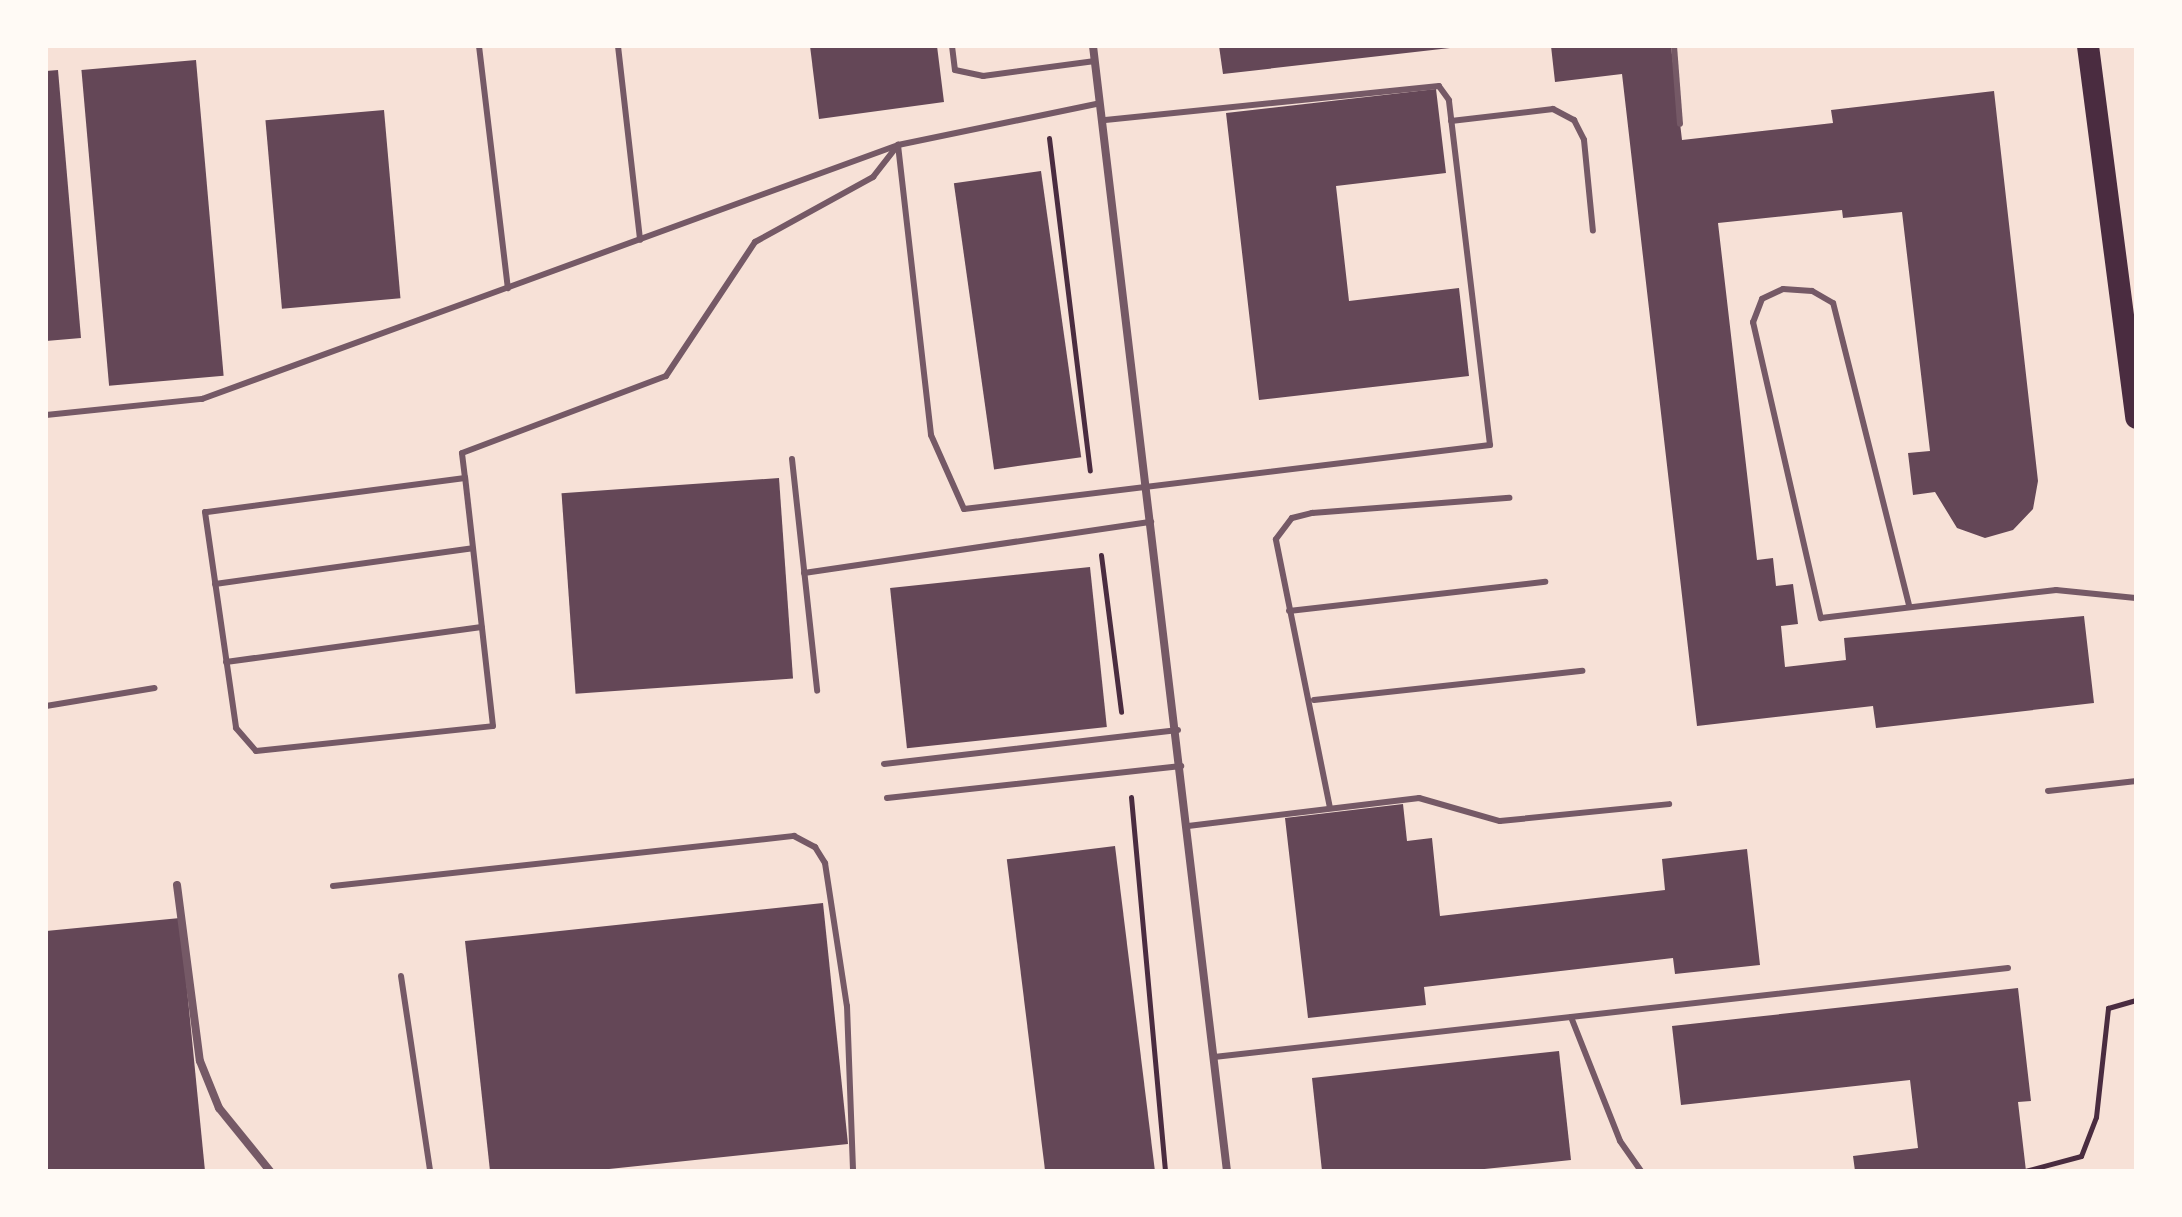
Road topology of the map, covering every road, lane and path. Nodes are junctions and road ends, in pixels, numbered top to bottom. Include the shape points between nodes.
1 (479, 46) edge
2 (618, 46) edge
3 (952, 46) edge
4 (1093, 46) edge
5 (1674, 46) edge
6 (2088, 46) edge
7 (1095, 61) junction
8 (1100, 103) junction
9 (1046, 115) junction
10 (1103, 120) junction
11 (1451, 121) junction
12 (1680, 124) dead end
13 (898, 145) junction
14 (1593, 231) dead end
15 (640, 240) junction
16 (508, 288) junction
17 (46, 415) edge
18 (2136, 418) edge
19 (792, 459) dead end
20 (465, 478) junction
21 (1147, 486) junction
22 (1093, 494) junction
23 (1509, 498) dead end
24 (1151, 522) junction
25 (1098, 530) junction
26 (473, 548) junction
27 (804, 573) junction
28 (1545, 582) dead end
29 (215, 584) junction
30 (2136, 598) edge
31 (1909, 605) junction
32 (1289, 611) junction
33 (482, 627) junction
34 (226, 662) junction
35 (1582, 671) dead end
36 (155, 688) dead end
37 (817, 691) dead end
38 (1314, 700) junction
39 (46, 706) edge
40 (1178, 730) junction
41 (1124, 737) junction
42 (884, 764) dead end
43 (1181, 766) junction
44 (1129, 772) junction
45 (2136, 781) edge
46 (2048, 791) dead end
47 (887, 798) dead end
48 (1669, 804) dead end
49 (1330, 808) junction
50 (1188, 826) junction
51 (177, 885) dead end
52 (333, 886) dead end
53 (2008, 968) dead end
54 (401, 976) dead end
55 (2136, 1000) edge
56 (1571, 1017) junction
57 (1214, 1057) junction
58 (270, 1171) edge
59 (430, 1171) edge
60 (853, 1171) edge
61 (1165, 1171) edge
62 (1227, 1171) edge
63 (1641, 1171) edge
64 (2025, 1171) edge

1 - 16 lane
2 - 15 lane
3 - 7 lane via 955,70 983,76
4 - 7 street
5 - 12 lane
6 - 18 highway
7 - 8 street
8 - 9 lane
8 - 10 street
9 - 13 lane
9 - 22 path
10 - 11 lane via 1439,86
10 - 21 street
11 - 14 lane via 1553,109 1574,120 1584,140
11 - 21 lane via 1490,445
13 - 15 lane
13 - 20 lane via 873,177 755,242 666,376 462,453
13 - 22 lane via 931,435 964,509
15 - 16 lane
16 - 17 lane via 202,399
19 - 27 lane
20 - 26 lane
20 - 29 lane via 205,512
21 - 22 lane
21 - 24 street
23 - 32 lane via 1292,518 1276,539
24 - 25 lane
24 - 40 street
25 - 27 lane
25 - 41 path
26 - 29 lane
26 - 33 lane
27 - 37 lane
28 - 32 lane
29 - 34 lane
30 - 31 lane via 2056,590
31 - 31 lane via 1821,618 1753,322 1762,299 1783,289 1812,291 1833,303
32 - 38 lane
33 - 34 lane
33 - 34 lane via 493,726 256,751 236,728
35 - 38 lane
36 - 39 lane
38 - 49 lane
40 - 41 lane
40 - 43 street
41 - 42 lane
43 - 44 lane
43 - 50 street
44 - 47 lane
44 - 61 path
45 - 46 lane
48 - 49 lane via 1500,821 1419,798
49 - 50 lane
50 - 57 street
51 - 58 street via 200,1061 219,1108
52 - 60 lane via 794,836 815,847 825,863 847,1006
53 - 56 lane
54 - 59 lane
55 - 64 path via 2108,1008 2096,1117 2081,1156
56 - 57 lane
56 - 63 lane via 1620,1141
57 - 62 street

